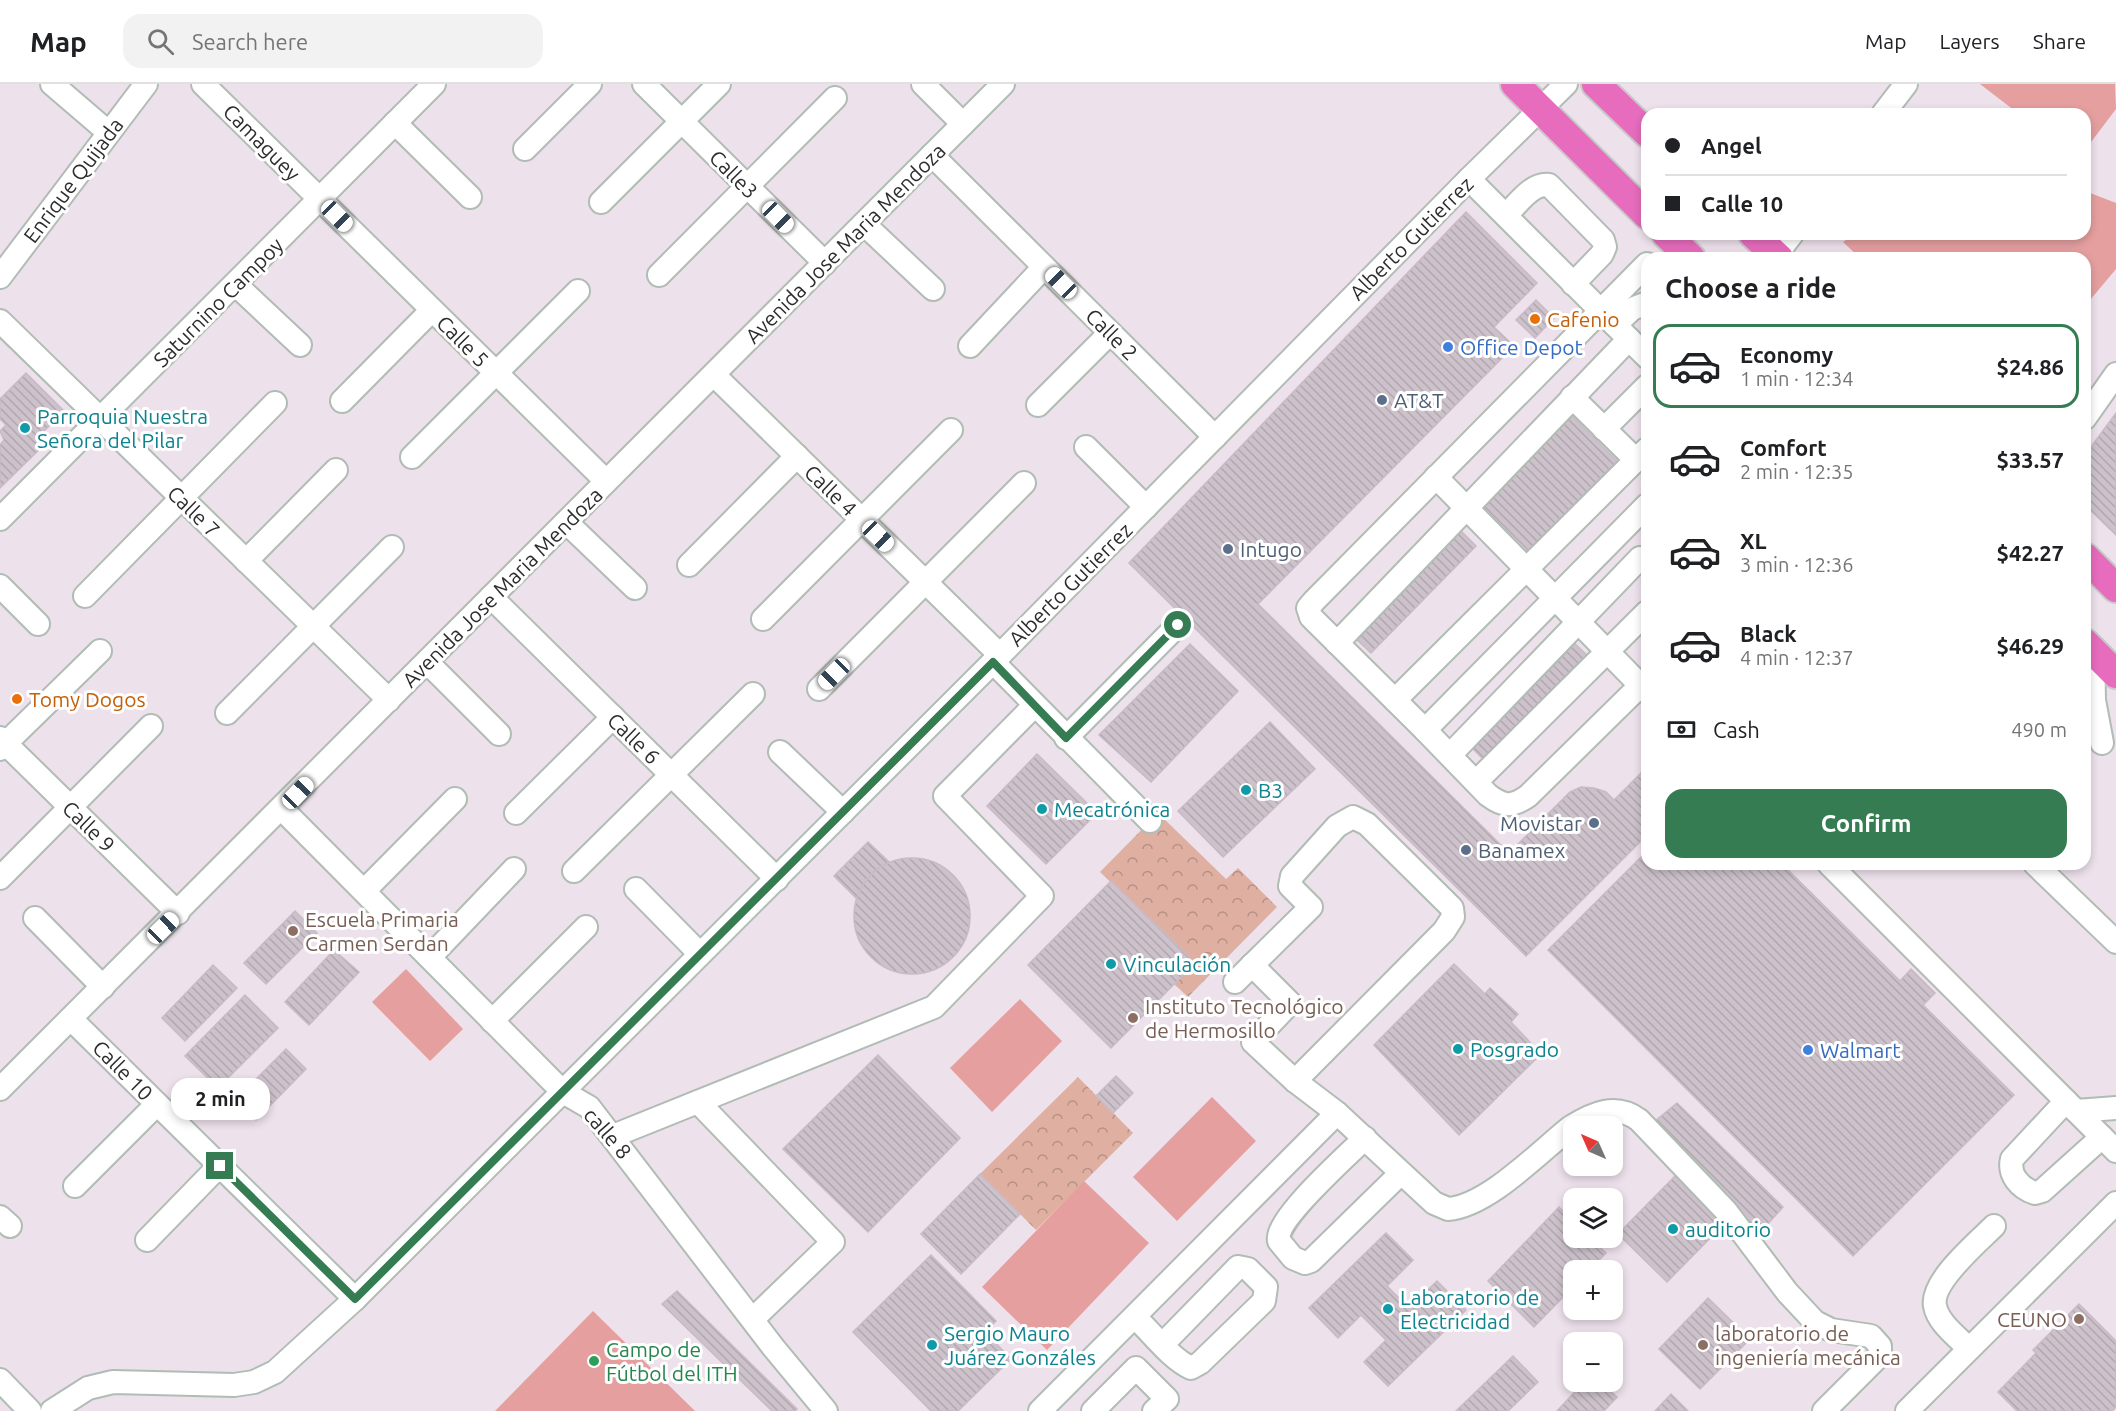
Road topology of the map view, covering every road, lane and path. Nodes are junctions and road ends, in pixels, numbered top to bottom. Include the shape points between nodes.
1 (52, 84) edge
2 (146, 84) edge
3 (203, 84) edge
4 (434, 84) edge
5 (590, 84) edge
6 (644, 84) edge
7 (719, 84) edge
8 (923, 84) edge
9 (1003, 84) edge
10 (1515, 84) edge
11 (1566, 84) edge
12 (1596, 84) edge
13 (1906, 84) edge
14 (835, 98) dead end
15 (1888, 108) edge
16 (1539, 109) junction
17 (681, 122) junction
18 (395, 123) junction
19 (963, 124) junction
20 (1641, 127) edge
21 (108, 132) junction
22 (525, 149) dead end
23 (932, 155) junction
24 (1469, 179) junction
25 (747, 186) junction
26 (470, 196) dead end
27 (321, 200) junction
28 (601, 201) dead end
29 (1641, 209) edge
30 (1506, 215) junction
31 (864, 224) junction
32 (1765, 240) edge
33 (1782, 249) edge
34 (825, 264) junction
35 (1044, 267) junction
36 (659, 275) dead end
37 (1641, 275) edge
38 (0, 277) edge
39 (235, 284) junction
40 (1573, 284) junction
41 (933, 290) dead end
42 (578, 291) dead end
43 (1641, 305) edge
44 (432, 310) junction
45 (0, 321) edge
46 (1615, 325) junction
47 (1110, 333) junction
48 (300, 345) dead end
49 (969, 346) dead end
50 (1641, 351) edge
51 (495, 372) junction
52 (2116, 374) edge
53 (714, 375) junction
54 (1641, 392) edge
55 (1572, 397) junction
56 (342, 401) dead end
57 (275, 403) dead end
58 (1038, 405) dead end
59 (2091, 409) edge
60 (100, 419) junction
61 (951, 429) dead end
62 (1604, 429) junction
63 (1215, 437) junction
64 (1086, 447) dead end
65 (1641, 454) edge
66 (797, 456) junction
67 (412, 457) dead end
68 (336, 470) dead end
69 (1436, 477) junction
70 (606, 482) junction
71 (1024, 483) dead end
72 (182, 498) junction
73 (1146, 507) junction
74 (1467, 508) junction
75 (1641, 511) edge
76 (0, 519) edge
77 (862, 520) junction
78 (566, 522) junction
79 (1618, 536) junction
80 (392, 547) dead end
81 (1641, 558) edge
82 (246, 561) junction
83 (2091, 563) edge
84 (1641, 564) edge
85 (689, 565) dead end
86 (1526, 570) junction
87 (926, 583) junction
88 (0, 586) edge
89 (635, 588) dead end
90 (2116, 588) edge
91 (85, 596) dead end
92 (491, 597) junction
93 (1555, 598) junction
94 (1641, 618) edge
95 (763, 619) dead end
96 (1579, 621) junction
97 (38, 624) dead end
98 (1178, 625) dead end
99 (313, 627) junction
100 (1337, 643) junction
101 (2091, 649) edge
102 (100, 651) dead end
103 (1608, 652) junction
104 (996, 658) junction
105 (427, 662) junction
106 (2091, 668) edge
107 (2116, 674) edge
108 (1641, 682) edge
109 (819, 689) dead end
110 (1641, 690) edge
111 (753, 694) dead end
112 (389, 700) junction
113 (1395, 700) junction
114 (1034, 706) junction
115 (227, 713) dead end
116 (613, 717) junction
117 (151, 726) dead end
118 (1425, 730) junction
119 (2091, 732) edge
120 (499, 734) dead end
121 (1066, 738) junction
122 (2, 744) edge
123 (2109, 750) edge
124 (780, 752) dead end
125 (1450, 755) junction
126 (671, 774) junction
127 (1476, 783) junction
128 (455, 799) dead end
129 (70, 807) junction
130 (282, 809) junction
131 (843, 812) junction
132 (516, 813) dead end
133 (1150, 821) dead end
134 (514, 869) dead end
135 (1835, 870) edge
136 (2041, 870) edge
137 (574, 871) dead end
138 (0, 878) edge
139 (777, 879) junction
140 (636, 889) dead end
141 (364, 891) junction
142 (178, 913) junction
143 (35, 918) dead end
144 (586, 927) dead end
145 (2116, 942) edge
146 (700, 954) junction
147 (430, 957) junction
148 (1252, 965) junction
149 (1234, 982) dead end
150 (103, 987) junction
151 (71, 1018) junction
152 (492, 1021) junction
153 (1295, 1081) junction
154 (0, 1089) edge
155 (563, 1092) junction
156 (698, 1102) junction
157 (157, 1104) junction
158 (2071, 1106) junction
159 (2116, 1108) edge
160 (1337, 1113) junction
161 (614, 1136) junction
162 (1365, 1138) junction
163 (2109, 1144) edge
164 (220, 1166) junction
165 (1401, 1173) junction
166 (75, 1186) dead end
167 (2116, 1203) edge
168 (1994, 1226) dead end
169 (147, 1240) dead end
170 (355, 1299) junction
171 (1135, 1317) junction
172 (753, 1320) junction
173 (1110, 1342) junction
174 (1163, 1344) junction
175 (1970, 1349) junction
176 (1136, 1368) junction
177 (0, 1380) edge
178 (30, 1411) edge
179 (52, 1411) edge
180 (826, 1411) edge
181 (1040, 1411) edge
182 (1093, 1411) edge
183 (1154, 1411) edge
184 (1824, 1411) edge
185 (1907, 1411) edge

1 - 21 street
2 - 21 street, Enrique Quijada
3 - 27 street, Camaguey
4 - 18 street, Saturnino Campoy
5 - 22 street
6 - 17 street, Calle3
7 - 17 street
8 - 19 street
9 - 19 street, Avenida Jose Maria Mendoza
10 - 16 main road
11 - 16 street, Alberto Gutierrez
12 - 20 main road
13 - 15 street
14 - 25 street
16 - 24 street, Alberto Gutierrez
16 - 29 main road
17 - 25 street, Calle3
17 - 28 street
18 - 26 street
18 - 27 street, Saturnino Campoy
19 - 23 street, Avenida Jose Maria Mendoza
21 - 38 street, Enrique Quijada
23 - 31 street, Avenida Jose Maria Mendoza
23 - 35 street, Calle 2
24 - 30 street
24 - 63 street, Alberto Gutierrez
25 - 34 street, Calle3
25 - 36 street
27 - 39 street, Saturnino Campoy
27 - 44 street, Calle 5
30 - 40 street
30 - 40 street via 1533,188 1549,185 1605,247
31 - 34 street, Avenida Jose Maria Mendoza
31 - 41 street
32 - 33 main road
34 - 53 street, Avenida Jose Maria Mendoza
35 - 47 street, Calle 2
35 - 49 street
37 - 46 street
39 - 48 street
39 - 60 street, Saturnino Campoy
40 - 46 street
42 - 51 street
43 - 46 street
44 - 51 street, Calle 5
44 - 56 street
45 - 60 street, Calle 7
46 - 50 street
46 - 55 street
46 - 69 street
47 - 58 street
47 - 63 street, Calle 2
51 - 67 street
51 - 70 street, Calle 5
52 - 59 street
53 - 66 street, Calle 4
53 - 70 street, Avenida Jose Maria Mendoza
54 - 62 street
55 - 62 street
55 - 74 street
57 - 72 street
60 - 72 street, Calle 7
60 - 76 street, Saturnino Campoy
61 - 77 street
62 - 65 street
63 - 73 street, Alberto Gutierrez
64 - 73 street
65 - 86 street
66 - 77 street, Calle 4
66 - 85 street
68 - 82 street
69 - 74 street
69 - 100 street via 1308,608 1311,617
70 - 78 street, Avenida Jose Maria Mendoza
71 - 87 street
72 - 82 street, Calle 7
72 - 91 street
73 - 104 street, Alberto Gutierrez
74 - 86 street
74 - 100 street
75 - 79 street
77 - 87 street, Calle 4
77 - 95 street
78 - 89 street
78 - 92 street, Avenida Jose Maria Mendoza
79 - 81 street
79 - 93 street
80 - 99 street
82 - 99 street, Calle 7
83 - 90 main road
84 - 96 street
86 - 93 street
86 - 113 street
87 - 104 street, Calle 4
87 - 109 street
88 - 97 street
92 - 105 street, Avenida Jose Maria Mendoza
92 - 116 street, Calle 6
93 - 96 street
93 - 118 street
94 - 103 street
96 - 103 street
96 - 125 street
98 - 121 street
99 - 112 street, Calle 7
99 - 115 street
100 - 113 street
101 - 107 main road
102 - 122 street
103 - 108 street
103 - 127 street
104 - 114 street, Calle 4
104 - 131 street, Alberto Gutierrez
105 - 112 street, Avenida Jose Maria Mendoza
105 - 120 street
106 - 123 street via 2094,699
110 - 127 street via 1517,803 1500,804
111 - 126 street
112 - 130 street, Avenida Jose Maria Mendoza
113 - 118 street
114 - 121 street, Calle 4
114 - 156 street via 945,796 1042,896 934,1007
116 - 126 street, Calle 6
116 - 132 street
117 - 129 street
118 - 125 street
119 - 123 street
121 - 133 street, Calle 4
122 - 129 street, Calle 9
124 - 131 street
125 - 127 street
126 - 137 street
126 - 139 street, Calle 6
128 - 141 street
129 - 138 street
129 - 142 street, Calle 9
130 - 141 street, calle 8
130 - 142 street, Avenida Jose Maria Mendoza
131 - 139 street, Alberto Gutierrez
134 - 147 street
135 - 158 street
136 - 145 street
139 - 146 street, Alberto Gutierrez
140 - 146 street
141 - 147 street, calle 8
142 - 150 street, Avenida Jose Maria Mendoza
143 - 150 street
144 - 152 street
146 - 155 street, Alberto Gutierrez
147 - 152 street, calle 8
148 - 149 street
148 - 153 street via 1290,1003 1253,1042
148 - 153 street via 1311,907 1290,886 1292,876 1337,826 1353,818 1367,824 1454,913 1444,931
150 - 151 street, Avenida Jose Maria Mendoza
151 - 154 street, Avenida Jose Maria Mendoza
151 - 157 street, Calle 10
152 - 155 street, calle 8
153 - 160 street
155 - 161 street, calle 8 via 589,1107
155 - 170 street, Alberto Gutierrez
156 - 161 street
156 - 172 street via 833,1242
157 - 164 street, Calle 10
157 - 166 street
158 - 159 street
158 - 163 street
158 - 163 street via 2012,1159 2012,1173 2021,1186 2035,1193 2042,1191
160 - 162 street
160 - 171 street
161 - 172 street, calle 8
162 - 165 street
162 - 165 street via 1279,1228 1279,1240 1293,1258 1311,1261
164 - 169 street
164 - 170 street, Calle 10
165 - 184 street via 1434,1203 1448,1209 1458,1208 1491,1190 1585,1118 1611,1110 1626,1111 1726,1211 1787,1292 1815,1322 1831,1330 1876,1340 1880,1355
167 - 175 street
168 - 175 street via 1946,1275 1934,1305 1941,1319
170 - 179 street, Alberto Gutierrez via 274,1372 254,1382 113,1382 88,1388
171 - 173 street
171 - 174 street
172 - 180 street, calle 8
173 - 176 street
173 - 181 street
174 - 174 street via 1186,1366 1194,1368 1264,1301 1266,1287 1248,1269 1238,1267
175 - 185 street
176 - 182 street
176 - 183 street via 1167,1399
177 - 178 street

